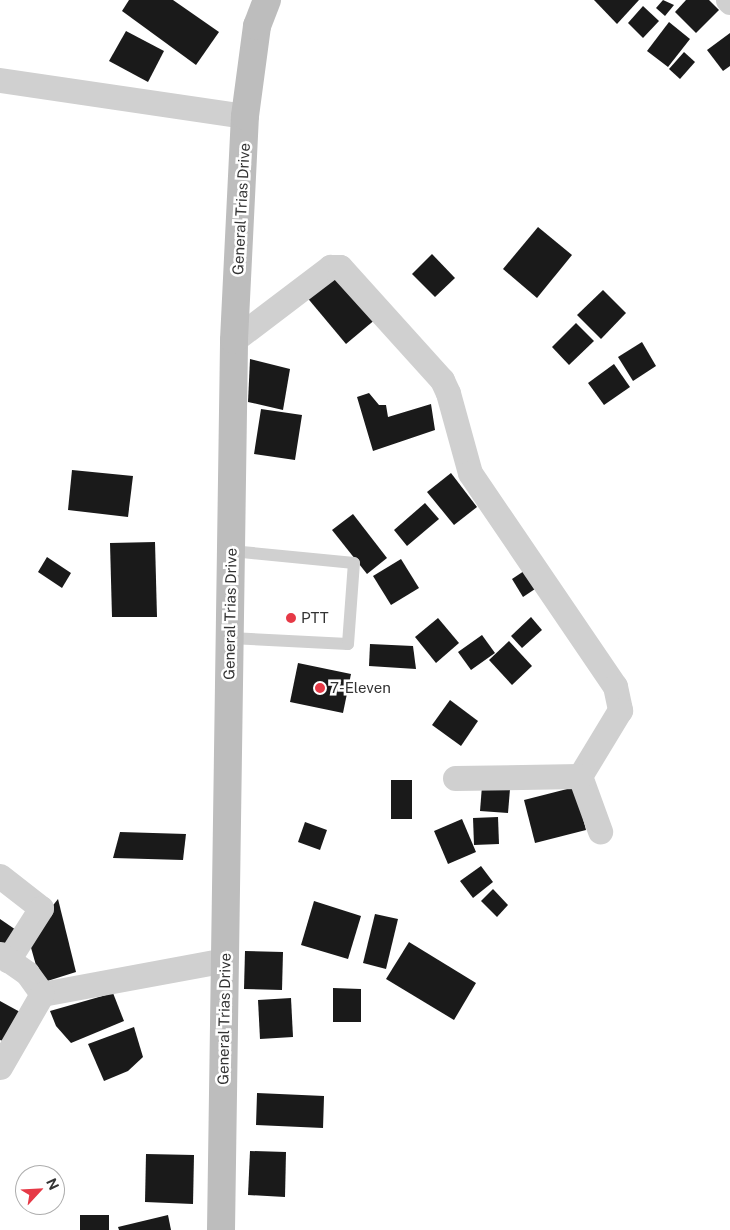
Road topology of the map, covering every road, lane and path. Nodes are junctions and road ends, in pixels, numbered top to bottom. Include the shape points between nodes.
1 (267, 0) edge
2 (0, 80) edge
3 (245, 116) junction
4 (234, 340) junction
5 (231, 551) junction
6 (230, 638) junction
7 (580, 776) junction
8 (455, 778) dead end
9 (600, 832) dead end
10 (0, 876) edge
11 (4, 957) edge
12 (225, 960) junction
13 (42, 994) junction
14 (0, 1066) edge
15 (221, 1230) edge

1 - 3 main road, General Trias Drive via 258,26
2 - 3 street
3 - 4 main road, General Trias Drive
4 - 5 main road, General Trias Drive
4 - 7 street via 330,267 340,267 442,380 470,473 615,686 620,710
5 - 6 main road, General Trias Drive
5 - 6 lane via 354,563 348,644
6 - 12 main road, General Trias Drive
7 - 8 street
7 - 9 street
10 - 11 street via 41,908
11 - 13 street via 27,973
12 - 13 street
12 - 15 main road, General Trias Drive
13 - 14 street

